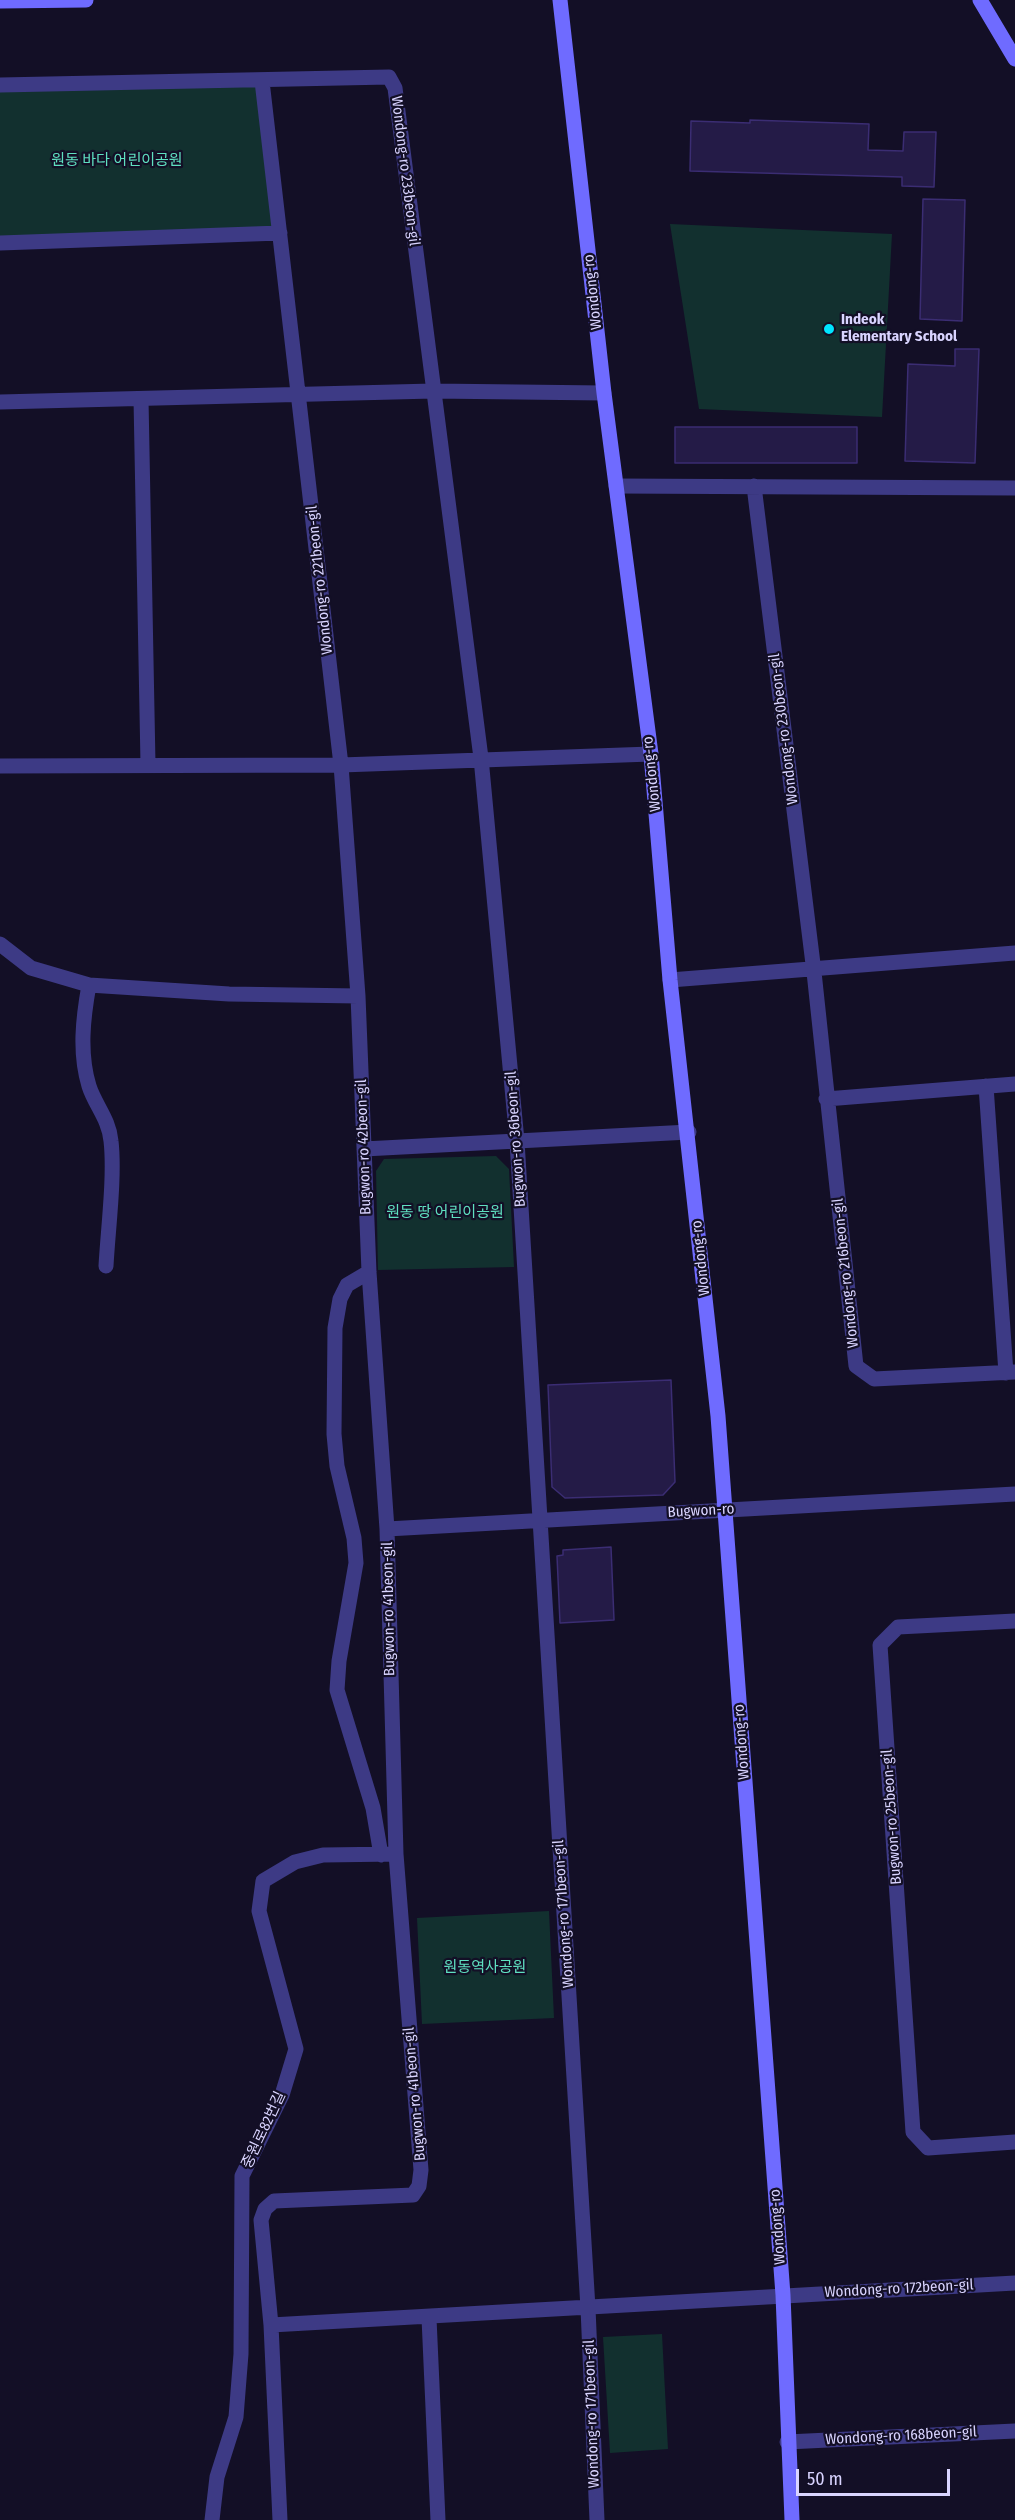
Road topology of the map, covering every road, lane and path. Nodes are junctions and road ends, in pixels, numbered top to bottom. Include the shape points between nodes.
1 (86, 0) edge
2 (560, 0) edge
3 (980, 0) edge
4 (0, 1) edge
5 (1015, 58) edge
6 (262, 81) junction
7 (0, 85) edge
8 (280, 234) junction
9 (0, 243) edge
10 (433, 391) junction
11 (604, 393) junction
12 (299, 396) junction
13 (141, 399) junction
14 (0, 402) edge
15 (616, 486) junction
16 (754, 486) junction
17 (1015, 488) edge
18 (651, 754) junction
19 (481, 758) junction
20 (148, 764) junction
21 (341, 765) junction
22 (0, 766) edge
23 (0, 944) edge
24 (1015, 953) edge
25 (813, 971) junction
26 (670, 980) junction
27 (89, 985) junction
28 (358, 996) junction
29 (1015, 1084) edge
30 (986, 1086) junction
31 (826, 1099) junction
32 (689, 1132) junction
33 (517, 1141) junction
34 (364, 1149) junction
35 (106, 1266) dead end
36 (369, 1272) junction
37 (1010, 1372) edge
38 (1015, 1494) edge
39 (724, 1510) junction
40 (540, 1520) junction
41 (387, 1529) junction
42 (1015, 1621) edge
43 (388, 1854) junction
44 (1015, 2142) edge
45 (1015, 2283) edge
46 (783, 2295) junction
47 (588, 2308) junction
48 (429, 2318) junction
49 (271, 2325) junction
50 (1015, 2431) edge
51 (787, 2442) junction
52 (212, 2520) edge
53 (280, 2520) edge
54 (438, 2520) edge
55 (597, 2520) edge
56 (792, 2520) edge

1 - 4 street
2 - 11 street, Wondong-ro
3 - 5 street
6 - 7 street, Wondong-ro 233beon-gil
6 - 8 street
6 - 10 street, Wondong-ro 233beon-gil via 388,77 395,88
8 - 9 street
8 - 12 street
10 - 11 street
10 - 12 street
10 - 19 street
11 - 15 street, Wondong-ro
12 - 13 street
12 - 21 street, Wondong-ro 221beon-gil
13 - 14 street
13 - 20 street
15 - 16 street
15 - 18 street, Wondong-ro
16 - 17 street
16 - 25 street, Wondong-ro 230beon-gil
18 - 19 street
18 - 26 street, Wondong-ro
19 - 21 street
19 - 33 street, Bugwon-ro 36beon-gil
20 - 21 street
20 - 22 street
21 - 28 street, Bugwon-ro 42beon-gil
23 - 27 street via 31,968
24 - 25 street
25 - 26 street
25 - 31 street, Wondong-ro 216beon-gil
26 - 32 street, Wondong-ro
27 - 28 street via 228,994
27 - 35 street via 82,1020 84,1057 89,1087 103,1113 112,1144
28 - 34 street, Bugwon-ro 42beon-gil
29 - 30 street
30 - 31 street
30 - 37 street, Wondong-ro 216beon-gil
31 - 37 street, Wondong-ro 216beon-gil via 856,1366 874,1380
32 - 33 street
32 - 39 street, Wondong-ro
33 - 34 street
33 - 40 street, Bugwon-ro 36beon-gil
34 - 36 street, Bugwon-ro 42beon-gil
36 - 41 street, Bugwon-ro 42beon-gil
36 - 43 street via 347,1285 340,1299 336,1328 334,1434 356,1563 339,1661 338,1690
38 - 39 street, Bugwon-ro
39 - 40 street, Bugwon-ro
39 - 46 street, Wondong-ro
40 - 41 street, Bugwon-ro
40 - 47 street, Wondong-ro 171beon-gil
41 - 43 street, Bugwon-ro 41beon-gil
42 - 44 street, Bugwon-ro 25beon-gil via 898,1627 880,1645 912,2132 928,2148
43 - 49 street, Bugwon-ro 41beon-gil via 422,2170 419,2186 413,2195 274,2201 265,2209 261,2220
43 - 52 street, 중원로82번길 via 323,1855 295,1862 263,1881 259,1911 296,2049 282,2095 242,2176 241,2354 236,2417 217,2477
45 - 46 street, Wondong-ro 172beon-gil
46 - 47 street
46 - 51 street, Wondong-ro
47 - 48 street
47 - 55 street, Wondong-ro 171beon-gil
48 - 49 street
48 - 54 street
49 - 53 street, Bugwon-ro 41beon-gil
50 - 51 street, Wondong-ro 168beon-gil
51 - 56 street, Wondong-ro

